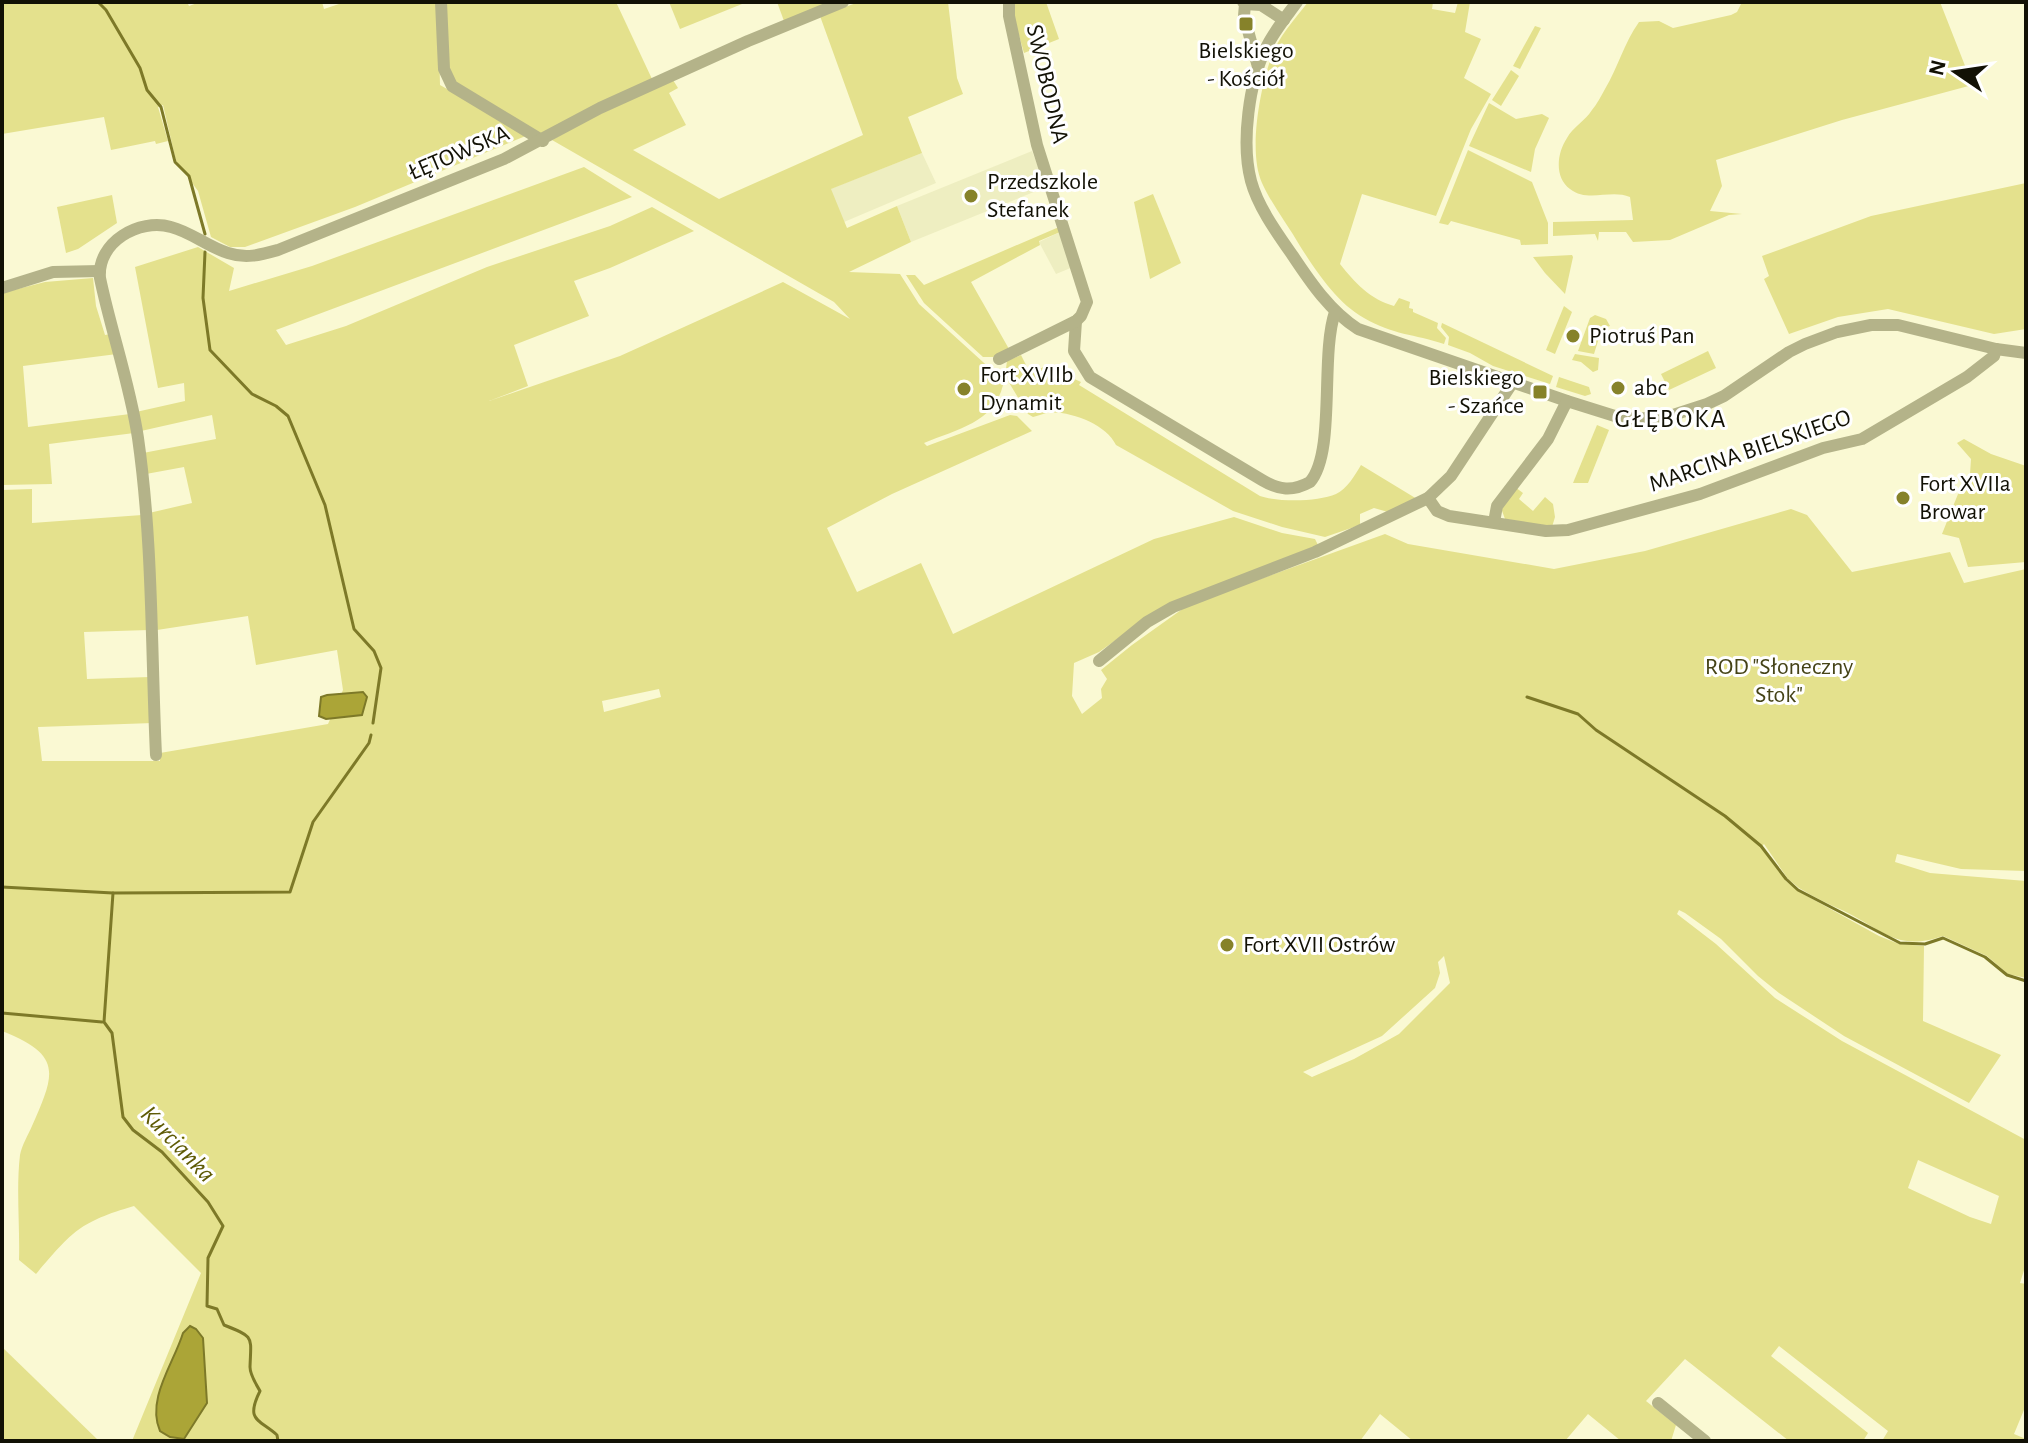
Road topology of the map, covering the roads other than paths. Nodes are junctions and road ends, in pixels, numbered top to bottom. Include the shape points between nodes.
1 (441, 2) edge
2 (843, 2) edge
3 (1009, 2) edge
4 (1297, 2) edge
5 (1244, 3) edge
6 (1284, 20) junction
7 (1249, 34) junction
8 (1271, 37) junction
9 (1258, 67) junction
10 (543, 141) junction
11 (100, 271) junction
12 (2, 288) edge
13 (1335, 312) junction
14 (1076, 321) junction
15 (1996, 349) junction
16 (2026, 353) edge
17 (999, 359) dead end
18 (1513, 382) junction
19 (1567, 401) junction
20 (1428, 498) junction
21 (1494, 522) junction
22 (1099, 661) dead end
23 (156, 755) dead end
24 (1658, 1403) dead end
25 (1705, 1441) edge

1 - 10 street via 444,69 452,86
2 - 10 street, ŁĘTOWSKA via 600,108
3 - 14 street, SWOBODNA via 1037,145 1086,295 1085,309
4 - 6 street
5 - 6 street via 1261,5
5 - 7 street
6 - 8 street
7 - 8 street
7 - 9 street
8 - 9 street
9 - 13 street via 1246,143 1251,182 1279,236
10 - 11 street, ŁĘTOWSKA via 278,250 248,257 179,229 150,225 116,240
11 - 12 street via 53,272
11 - 23 street via 143,477 153,603
13 - 14 street, SWOBODNA via 1322,461 1310,482 1281,489 1090,377 1074,351
13 - 18 street via 1369,334
14 - 17 street
15 - 16 street
15 - 19 street via 1898,325 1871,325 1805,344 1724,396 1673,415 1618,417
15 - 21 street, MARCINA BIELSKIEGO via 1967,377 1862,439 1568,530
18 - 19 street
18 - 20 street via 1451,476
19 - 21 street via 1548,439 1497,506
20 - 21 street, MARCINA BIELSKIEGO via 1437,511 1449,516
20 - 22 street via 1315,552 1173,607
24 - 25 street

